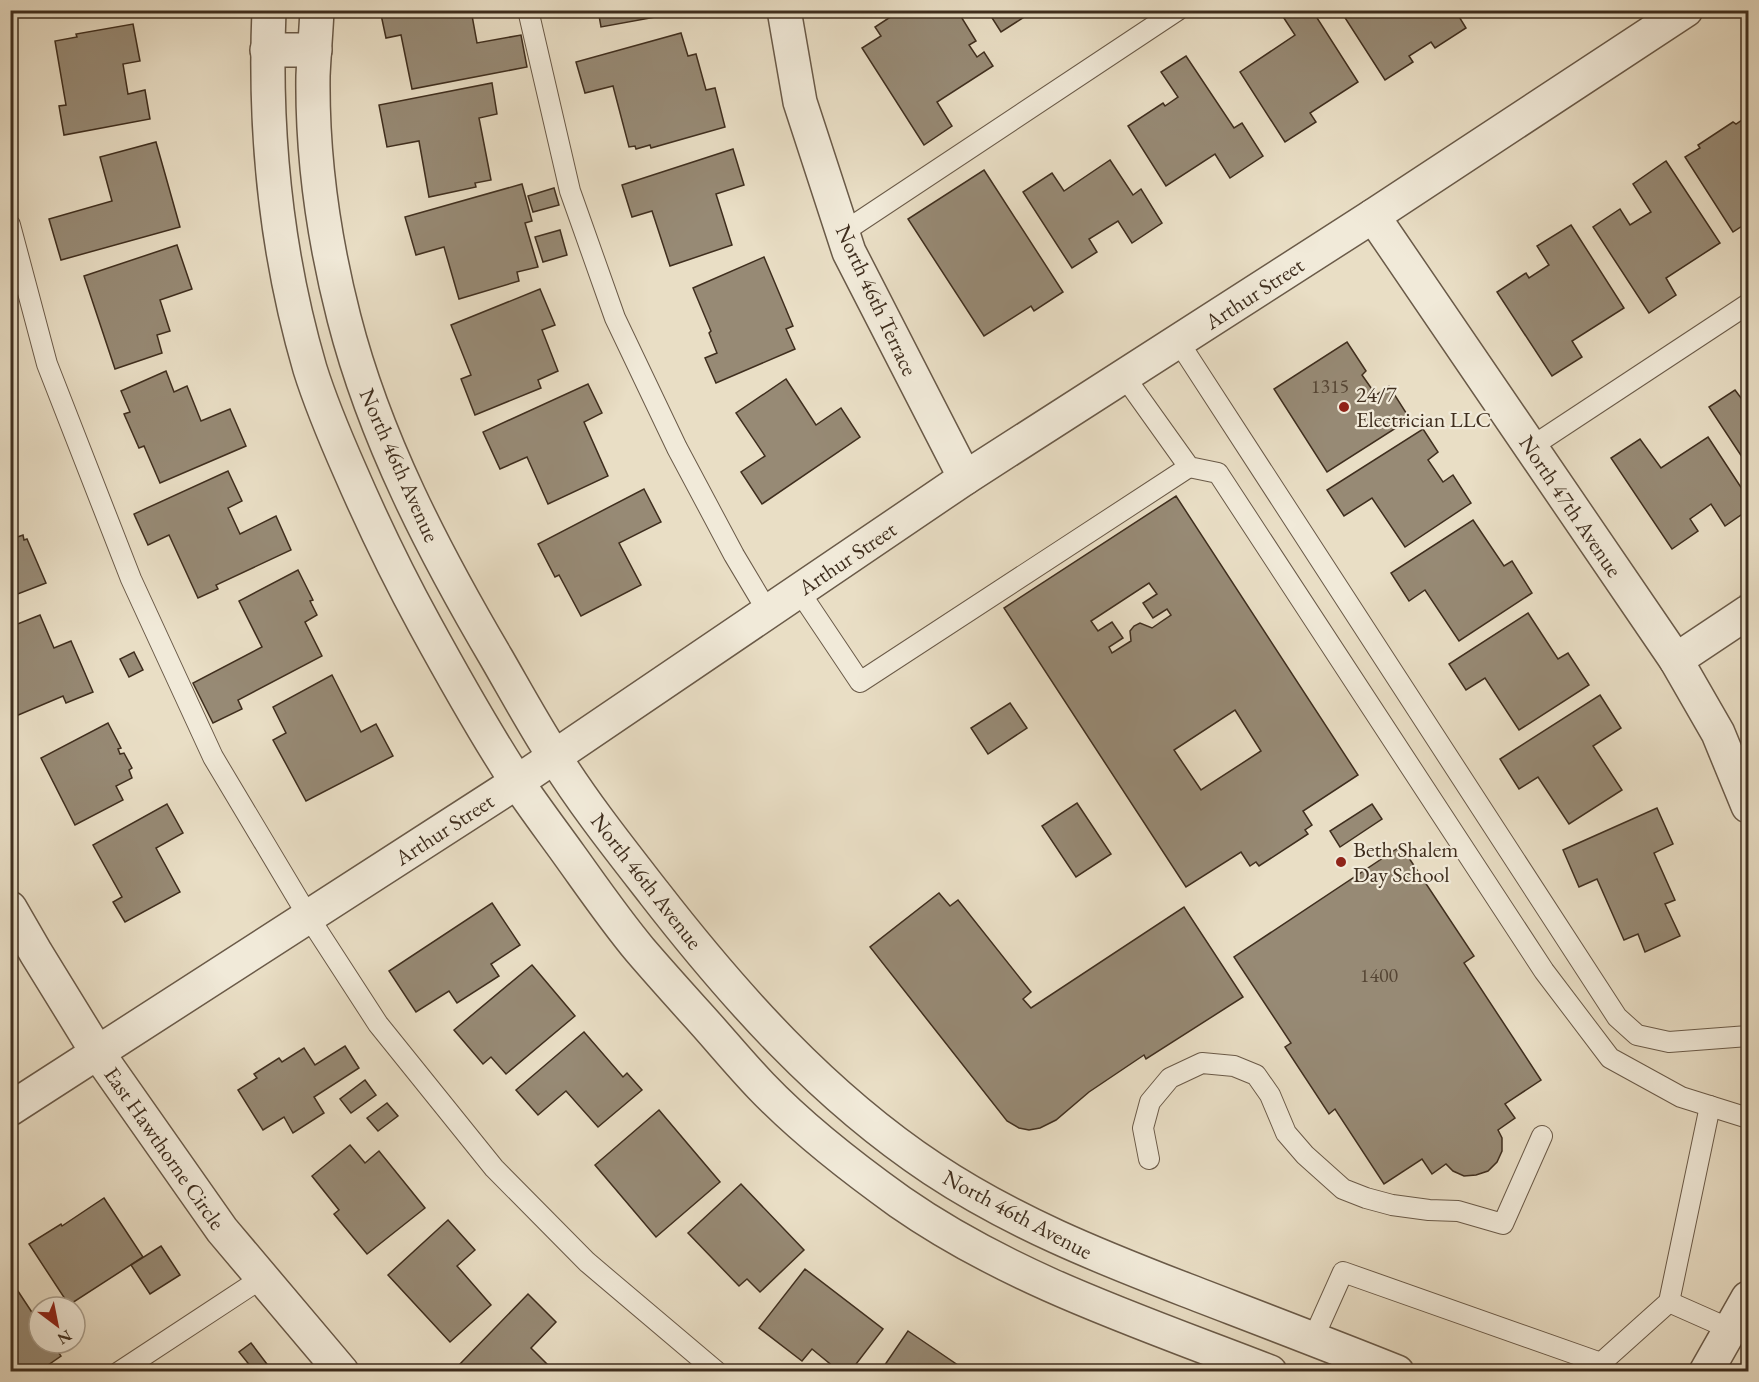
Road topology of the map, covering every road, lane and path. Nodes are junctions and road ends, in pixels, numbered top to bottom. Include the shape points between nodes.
1 (269, 10) edge
2 (317, 10) edge
3 (528, 10) edge
4 (784, 10) edge
5 (1178, 10) edge
6 (1686, 10) edge
7 (267, 50) junction
8 (315, 50) junction
9 (1373, 216) junction
10 (10, 225) edge
11 (842, 232) junction
12 (1749, 304) edge
13 (1178, 341) junction
14 (1124, 376) junction
15 (1531, 447) junction
16 (1189, 467) junction
17 (965, 478) junction
18 (799, 591) junction
19 (768, 612) junction
20 (1749, 612) edge
21 (1676, 660) junction
22 (555, 757) junction
23 (517, 782) junction
24 (1749, 806) edge
25 (10, 908) edge
26 (308, 916) junction
27 (1749, 1036) edge
28 (97, 1052) junction
29 (1710, 1106) junction
30 (10, 1109) edge
31 (1749, 1118) edge
32 (1542, 1136) dead end
33 (1149, 1159) dead end
34 (262, 1278) junction
35 (1749, 1298) edge
36 (1669, 1302) junction
37 (1730, 1329) junction
38 (1313, 1340) junction
39 (119, 1371) edge
40 (342, 1371) edge
41 (717, 1371) edge
42 (1270, 1371) edge
43 (1397, 1371) edge
44 (1706, 1371) edge

1 - 7 street, North 46th Avenue
2 - 8 street, North 46th Avenue
3 - 19 lane via 570,191 615,318 676,448
4 - 11 street, North 46th Terrace via 800,102
5 - 11 lane
6 - 9 street, Arthur Street
7 - 8 street
7 - 23 street, North 46th Avenue via 273,184 282,246 322,407 405,589
8 - 22 street, North 46th Avenue via 315,140 321,200 345,320 364,384 381,433 465,605
9 - 13 street, Arthur Street
9 - 15 street, North 47th Avenue
10 - 26 lane via 47,364 131,579 213,757
11 - 17 street, North 46th Terrace
12 - 15 lane
13 - 14 street, Arthur Street
13 - 27 lane via 1617,1017 1637,1035 1669,1042
14 - 16 lane
14 - 17 street, Arthur Street
15 - 21 street, North 47th Avenue
16 - 18 lane via 860,682
16 - 29 lane via 1218,473 1544,971 1610,1058 1681,1097
17 - 18 street, Arthur Street
18 - 19 street, Arthur Street
19 - 22 street, Arthur Street
20 - 21 street
21 - 24 street, North 47th Avenue via 1719,733
22 - 23 street, Arthur Street
22 - 38 street, North 46th Avenue via 629,861 747,1006 787,1049 881,1131 981,1199 1035,1227
23 - 26 street, Arthur Street
23 - 42 street, North 46th Avenue via 639,950 763,1088 855,1169 903,1204 1009,1266 1122,1315
25 - 28 street, East Hawthorne Circle
26 - 28 street, Arthur Street
26 - 41 lane via 378,1024 494,1167 587,1262
28 - 30 street, Arthur Street
28 - 34 street, East Hawthorne Circle via 222,1230
29 - 31 lane
29 - 36 lane
32 - 33 lane via 1503,1224 1458,1211 1392,1205 1342,1189 1305,1155 1286,1133 1270,1095 1256,1075 1234,1066 1202,1063 1170,1078 1150,1102 1143,1128
34 - 39 lane
34 - 40 street, East Hawthorne Circle
35 - 37 street
36 - 37 lane
36 - 38 lane via 1601,1363 1343,1272
37 - 44 street
38 - 43 street, North 46th Avenue

